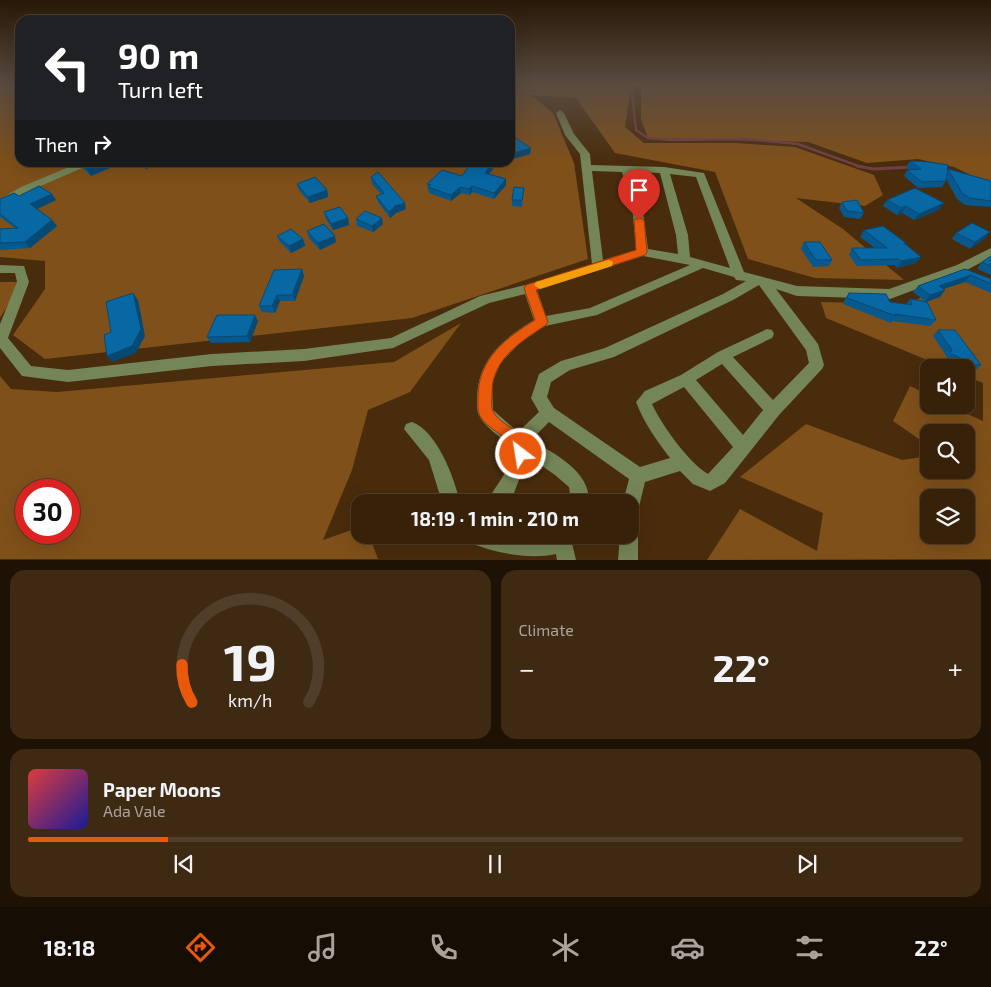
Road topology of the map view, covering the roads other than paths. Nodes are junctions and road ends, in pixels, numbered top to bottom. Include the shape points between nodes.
1 (560, 113) dead end
2 (79, 167) edge
3 (586, 168) junction
4 (626, 169) junction
5 (664, 170) junction
6 (0, 204) edge
7 (642, 252) junction
8 (991, 252) edge
9 (684, 259) junction
10 (700, 265) junction
11 (598, 267) junction
12 (961, 268) junction
13 (0, 269) edge
14 (976, 275) edge
15 (740, 276) junction
16 (760, 282) junction
17 (530, 288) junction
18 (542, 322) junction
19 (767, 334) dead end
20 (723, 356) junction
21 (686, 379) junction
22 (773, 410) junction
23 (548, 413) junction
24 (412, 429) dead end
25 (519, 442) junction
26 (743, 448) junction
27 (684, 462) junction
28 (638, 476) junction
29 (448, 494) edge
30 (503, 494) edge
31 (579, 494) edge
32 (634, 494) edge
33 (497, 544) edge
34 (629, 544) edge
35 (566, 546) edge
36 (628, 560) edge

1 - 3 street via 570,135 585,154
2 - 6 street via 25,189
3 - 4 street
3 - 11 street
4 - 5 street
4 - 7 street via 637,204
5 - 9 street via 682,235
5 - 15 street via 700,175
7 - 9 street
7 - 11 street
8 - 12 street
9 - 10 street
10 - 15 street
10 - 18 street via 592,312
11 - 17 street
12 - 14 street
12 - 16 street via 890,294 804,292
13 - 17 street via 20,269 23,282 1,339 27,372 68,376 212,360 304,355 393,343 485,300
15 - 16 street
16 - 22 street via 813,348 817,365
16 - 23 street via 609,353 566,365 544,378 539,398
17 - 18 street
18 - 25 street via 516,338 495,358 485,383 485,412
19 - 20 street
20 - 21 street
20 - 22 street
21 - 26 street
21 - 27 street via 644,402
22 - 26 street
23 - 25 street
23 - 28 street
24 - 29 street via 436,456
25 - 30 street via 521,454
25 - 31 street via 572,479 578,485
26 - 27 street via 710,483
27 - 28 street
28 - 32 street
33 - 35 street via 531,550
34 - 36 street

